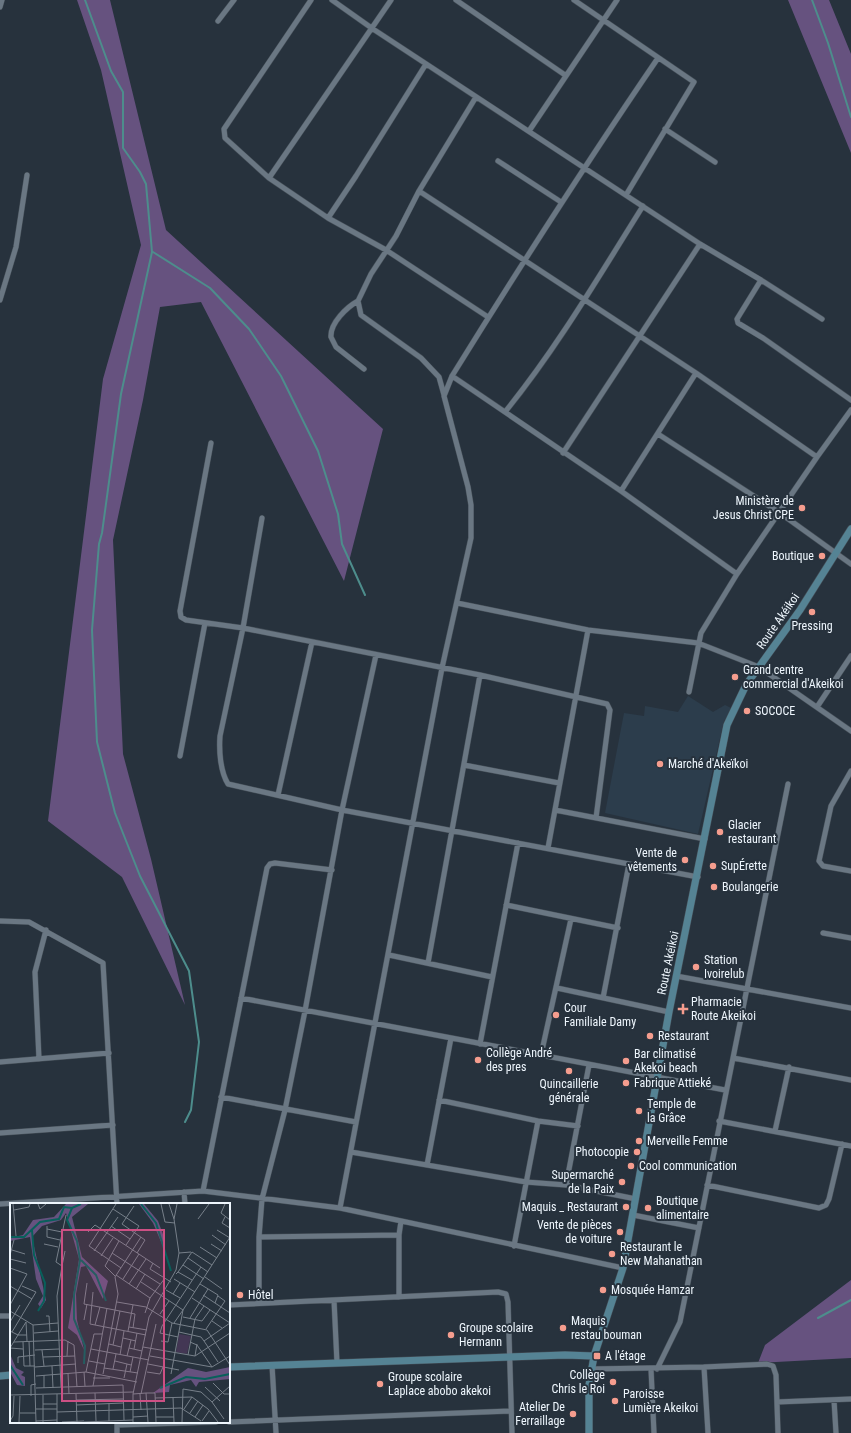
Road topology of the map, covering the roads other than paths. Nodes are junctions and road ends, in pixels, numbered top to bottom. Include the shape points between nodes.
1 (2, 0) edge
2 (234, 0) edge
3 (311, 0) edge
4 (332, 0) edge
5 (391, 0) edge
6 (456, 0) edge
7 (574, 0) edge
8 (617, 0) edge
9 (0, 7) edge
10 (603, 19) junction
11 (218, 21) dead end
12 (373, 29) junction
13 (658, 58) junction
14 (426, 64) junction
15 (566, 75) junction
16 (476, 97) junction
17 (665, 129) junction
18 (529, 130) junction
19 (498, 161) dead end
20 (715, 162) dead end
21 (584, 166) junction
22 (27, 175) dead end
23 (269, 178) junction
24 (418, 190) junction
25 (626, 194) junction
26 (561, 202) junction
27 (643, 206) junction
28 (328, 218) junction
29 (700, 244) junction
30 (386, 250) junction
31 (524, 259) junction
32 (761, 280) junction
33 (0, 300) edge
34 (585, 300) junction
35 (358, 301) junction
36 (488, 317) junction
37 (822, 319) dead end
38 (640, 336) junction
39 (364, 369) dead end
40 (696, 373) junction
41 (452, 376) junction
42 (444, 396) junction
43 (851, 400) edge
44 (851, 410) edge
45 (505, 412) junction
46 (658, 434) junction
47 (211, 443) dead end
48 (563, 452) junction
49 (816, 457) junction
50 (621, 491) junction
51 (780, 513) junction
52 (262, 518) dead end
53 (851, 529) edge
54 (835, 552) junction
55 (851, 564) edge
56 (737, 574) junction
57 (457, 603) junction
58 (205, 623) junction
59 (243, 628) junction
60 (588, 630) junction
61 (312, 642) junction
62 (698, 643) junction
63 (376, 655) junction
64 (851, 656) edge
65 (759, 667) junction
66 (442, 668) junction
67 (480, 675) junction
68 (689, 692) dead end
69 (575, 696) junction
70 (817, 707) junction
71 (851, 731) edge
72 (180, 756) dead end
73 (464, 765) junction
74 (851, 771) edge
75 (560, 783) junction
76 (788, 784) dead end
77 (278, 795) junction
78 (342, 810) junction
79 (555, 810) junction
80 (596, 818) junction
81 (413, 823) junction
82 (452, 830) junction
83 (705, 839) junction
84 (518, 843) junction
85 (548, 848) junction
86 (629, 864) junction
87 (332, 870) junction
88 (851, 871) edge
89 (698, 877) junction
90 (506, 905) junction
91 (571, 919) junction
92 (0, 921) edge
93 (618, 928) junction
94 (46, 930) junction
95 (823, 933) dead end
96 (851, 938) edge
97 (388, 955) junction
98 (428, 963) junction
99 (676, 976) junction
100 (492, 977) junction
101 (557, 988) junction
102 (747, 988) junction
103 (241, 998) junction
104 (603, 998) junction
105 (851, 1008) edge
106 (306, 1011) junction
107 (669, 1012) junction
108 (376, 1023) junction
109 (451, 1038) junction
110 (480, 1044) junction
111 (109, 1053) junction
112 (541, 1055) junction
113 (733, 1058) junction
114 (39, 1059) junction
115 (0, 1062) edge
116 (589, 1065) junction
117 (789, 1067) junction
118 (657, 1078) junction
119 (851, 1080) edge
120 (725, 1090) junction
121 (222, 1097) junction
122 (439, 1100) junction
123 (285, 1110) junction
124 (538, 1121) junction
125 (719, 1121) junction
126 (356, 1122) junction
127 (113, 1124) junction
128 (578, 1126) junction
129 (775, 1131) junction
130 (0, 1133) edge
131 (842, 1144) junction
132 (851, 1146) edge
133 (350, 1152) junction
134 (427, 1164) junction
135 (526, 1182) junction
136 (566, 1185) junction
137 (708, 1185) junction
138 (203, 1191) junction
139 (184, 1192) junction
140 (117, 1196) junction
141 (262, 1199) junction
142 (636, 1199) junction
143 (50, 1202) edge
144 (25, 1203) edge
145 (117, 1203) edge
146 (185, 1203) edge
147 (0, 1204) edge
148 (10, 1204) edge
149 (340, 1208) junction
150 (633, 1215) junction
151 (401, 1221) junction
152 (699, 1228) junction
153 (399, 1235) junction
154 (259, 1237) junction
155 (514, 1246) junction
156 (623, 1268) junction
157 (399, 1297) junction
158 (334, 1300) junction
159 (259, 1303) junction
160 (230, 1304) edge
161 (594, 1356) junction
162 (510, 1357) junction
163 (337, 1363) junction
164 (272, 1365) junction
165 (230, 1367) edge
166 (704, 1367) junction
167 (592, 1369) junction
168 (651, 1369) junction
169 (657, 1369) junction
170 (10, 1375) edge
171 (0, 1376) edge
172 (851, 1399) edge
173 (834, 1400) junction
174 (777, 1402) junction
175 (511, 1411) junction
176 (275, 1420) junction
177 (230, 1422) edge
178 (166, 1423) edge
179 (117, 1424) edge
180 (117, 1433) edge
181 (276, 1433) edge
182 (512, 1433) edge
183 (589, 1433) edge
184 (654, 1433) edge
185 (708, 1433) edge
186 (778, 1433) edge
187 (836, 1433) edge

1 - 9 street
2 - 11 street
3 - 23 street via 224,129 225,138
4 - 12 street
5 - 12 street
6 - 15 street
7 - 10 street
8 - 10 street
10 - 13 street
10 - 15 street
12 - 14 street
12 - 23 street
13 - 17 street via 694,82
13 - 21 street
14 - 16 street
14 - 28 street
15 - 18 street
16 - 18 street
16 - 24 street
17 - 20 street
17 - 25 street
18 - 21 street
19 - 26 street
21 - 25 street
21 - 26 street
22 - 33 street via 16,247
23 - 28 street
24 - 30 street via 396,236
24 - 31 street
25 - 27 street
26 - 31 street
27 - 29 street
27 - 34 street
28 - 30 street
29 - 32 street
29 - 38 street
30 - 35 street
30 - 36 street
31 - 34 street
31 - 36 street
32 - 37 street
32 - 43 street via 737,319 738,323
34 - 38 street
34 - 45 street via 532,378
35 - 39 street via 349,306 333,326 330,337 336,347
35 - 42 street via 360,315 421,358 439,377
36 - 41 street
38 - 40 street
38 - 48 street
40 - 46 street
40 - 49 street
41 - 42 street
41 - 45 street
42 - 57 street via 471,505 471,538
44 - 49 street
45 - 48 street
46 - 50 street
46 - 51 street
47 - 58 street via 180,611 181,617 186,620
48 - 50 street
49 - 51 street
50 - 56 street
51 - 54 street
51 - 56 street
52 - 59 street
53 - 54 street, Route Akéikoi
54 - 55 street
54 - 65 street, Route Akéikoi via 800,610
56 - 62 street via 701,633
57 - 60 street
57 - 66 street
58 - 59 street
58 - 72 street
59 - 61 street
59 - 77 street via 220,736 224,774 228,784
60 - 62 street
60 - 69 street
61 - 63 street
61 - 77 street
62 - 65 street
62 - 68 street
63 - 66 street
63 - 78 street
64 - 70 street
65 - 70 street
65 - 83 street, Route Akéikoi via 746,685 727,725
66 - 67 street
66 - 81 street
67 - 69 street
67 - 73 street
69 - 75 street
69 - 80 street via 607,704 610,710
70 - 71 street
73 - 75 street
73 - 82 street
74 - 88 street via 831,806 819,861 823,866
75 - 79 street
76 - 102 street
77 - 78 street
78 - 81 street
78 - 87 street
79 - 80 street
79 - 85 street
80 - 83 street
81 - 82 street
81 - 97 street
82 - 84 street
82 - 98 street
83 - 89 street, Route Akéikoi
84 - 85 street
84 - 90 street
85 - 86 street
86 - 89 street
86 - 93 street
87 - 103 street via 275,863 267,868
87 - 106 street
89 - 99 street, Route Akéikoi
90 - 91 street
90 - 100 street
91 - 93 street
91 - 101 street
92 - 94 street via 30,922
93 - 104 street
94 - 111 street via 103,963
94 - 114 street via 35,972
95 - 96 street
97 - 98 street
97 - 108 street
98 - 100 street
99 - 102 street
99 - 107 street, Route Akéikoi
100 - 110 street
101 - 104 street
101 - 112 street
102 - 105 street
102 - 113 street
103 - 106 street
103 - 121 street
104 - 107 street
106 - 108 street
106 - 123 street
107 - 118 street, Route Akéikoi
108 - 109 street
108 - 126 street
109 - 110 street
109 - 122 street
110 - 112 street
111 - 114 street
111 - 127 street
112 - 116 street
113 - 117 street
113 - 120 street
114 - 115 street
116 - 118 street
116 - 128 street
117 - 119 street
117 - 129 street
118 - 120 street
118 - 142 street, Route Akéikoi
120 - 125 street
121 - 123 street
121 - 138 street
122 - 124 street
122 - 134 street
123 - 126 street
123 - 141 street
124 - 128 street
124 - 135 street
125 - 129 street
125 - 137 street
126 - 133 street
127 - 130 street
127 - 140 street
128 - 136 street
129 - 131 street
131 - 132 street
131 - 137 street via 829,1199 826,1205 819,1208
133 - 134 street
133 - 149 street
134 - 135 street
135 - 136 street
135 - 155 street
136 - 142 street
137 - 152 street
138 - 139 street
138 - 141 street
139 - 140 street
139 - 146 street
140 - 143 street
140 - 145 street
141 - 149 street
141 - 154 street
142 - 150 street, Route Akéikoi
143 - 144 street
147 - 148 street
149 - 151 street
150 - 152 street
150 - 156 street, Route Akéikoi
151 - 153 street
151 - 155 street
152 - 169 street via 680,1322
153 - 154 street
153 - 157 street
154 - 159 street
155 - 156 street
156 - 161 street, Route Akéikoi
157 - 158 street
157 - 162 street via 498,1292 506,1294
158 - 159 street
158 - 163 street
159 - 160 street
161 - 162 street
161 - 167 street, Route Akéikoi
162 - 163 street
162 - 175 street
163 - 164 street
164 - 165 street
164 - 176 street
166 - 169 street
166 - 174 street via 771,1365 776,1375
166 - 185 street
167 - 168 street
167 - 183 street, Route Akéikoi via 588,1402
168 - 169 street
168 - 184 street
170 - 171 street
172 - 173 street
173 - 174 street
173 - 187 street
174 - 186 street
175 - 176 street
175 - 182 street
176 - 177 street
176 - 181 street
178 - 179 street
179 - 180 street

